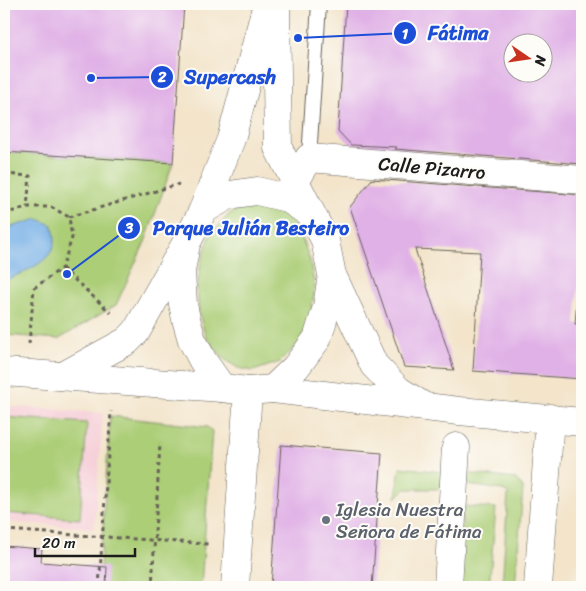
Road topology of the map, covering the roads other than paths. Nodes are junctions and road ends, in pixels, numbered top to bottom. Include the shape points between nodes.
1 (267, 4) edge
2 (276, 4) edge
3 (319, 4) edge
4 (308, 158) junction
5 (582, 180) edge
6 (295, 182) junction
7 (203, 210) junction
8 (311, 214) junction
9 (186, 244) junction
10 (332, 275) junction
11 (4, 372) edge
12 (63, 376) junction
13 (222, 388) junction
14 (261, 390) junction
15 (424, 407) junction
16 (550, 418) junction
17 (582, 422) edge
18 (456, 447) dead end
19 (235, 587) edge
20 (448, 587) edge
21 (538, 587) edge

1 - 7 street via 231,139
2 - 6 street via 278,148
3 - 4 lane
4 - 5 street, Calle Pizarro
4 - 6 street
6 - 8 street
7 - 8 street via 229,195 257,190 287,198
7 - 9 street
8 - 10 street via 325,240
9 - 12 street via 136,332 127,341
9 - 13 street via 182,271 186,320 192,340
10 - 14 street via 327,308 317,339 296,367
10 - 15 street via 374,365 398,390
11 - 12 street
12 - 13 street
13 - 14 street
14 - 15 street
14 - 19 street
15 - 16 street
16 - 17 street
16 - 21 street
18 - 20 street

